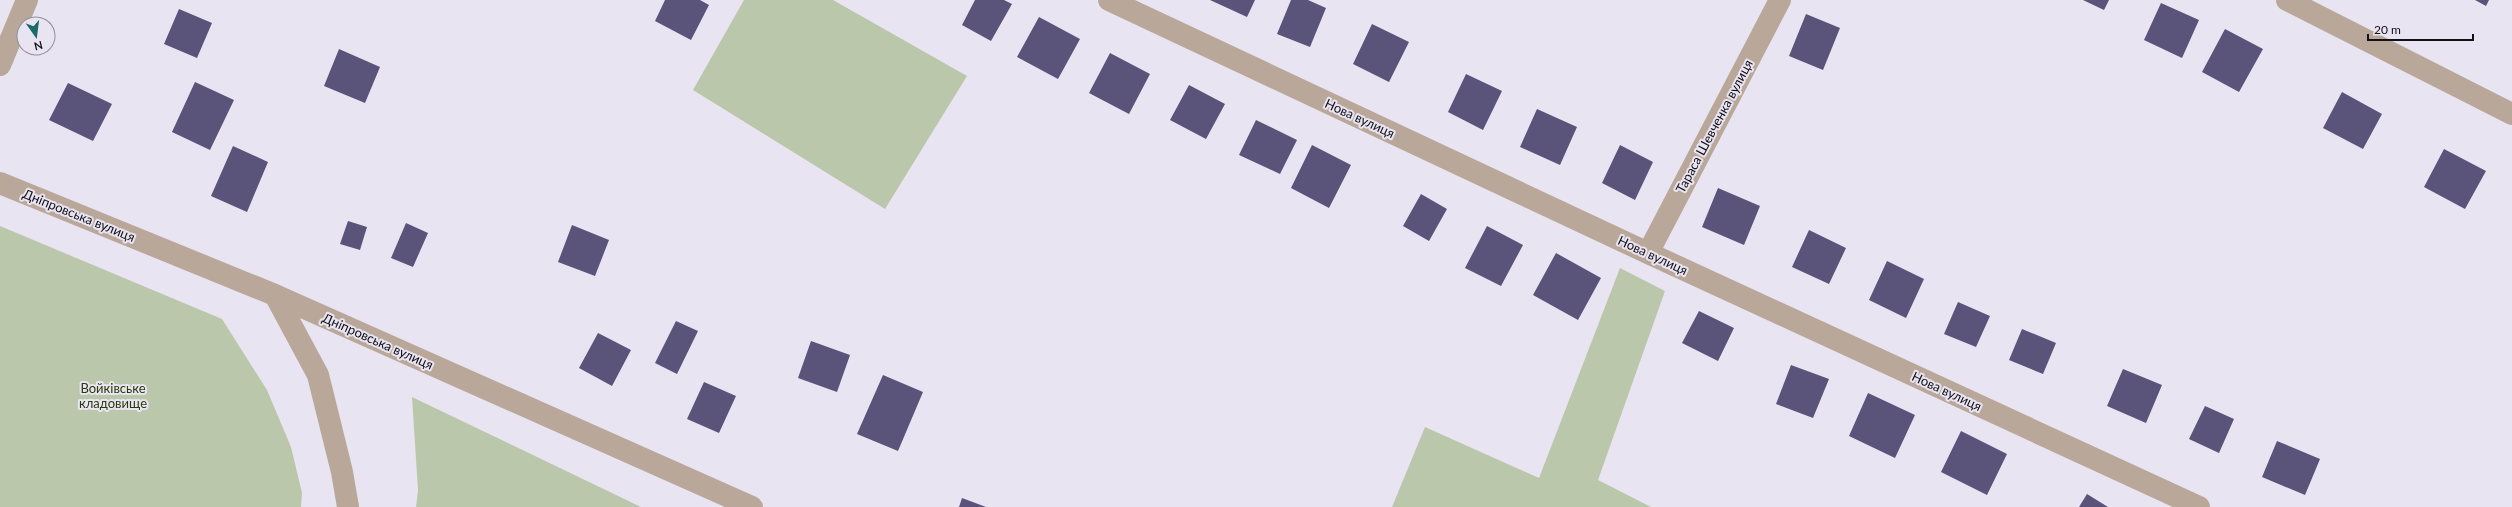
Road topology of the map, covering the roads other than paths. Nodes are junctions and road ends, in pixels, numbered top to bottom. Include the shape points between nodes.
1 (27, 0) edge
2 (1109, 0) edge
3 (1780, 0) edge
4 (2287, 0) edge
5 (0, 65) edge
6 (2512, 114) edge
7 (0, 183) edge
8 (1648, 253) junction
9 (275, 295) junction
10 (348, 507) edge
11 (752, 507) edge
12 (2199, 507) edge

1 - 5 street
2 - 8 street, Нова вулиця
3 - 8 street, Тараса Шевченка вулиця
4 - 6 street
7 - 9 street, Дніпровська вулиця
8 - 12 street, Нова вулиця
9 - 10 street via 318,375
9 - 11 street, Дніпровська вулиця

